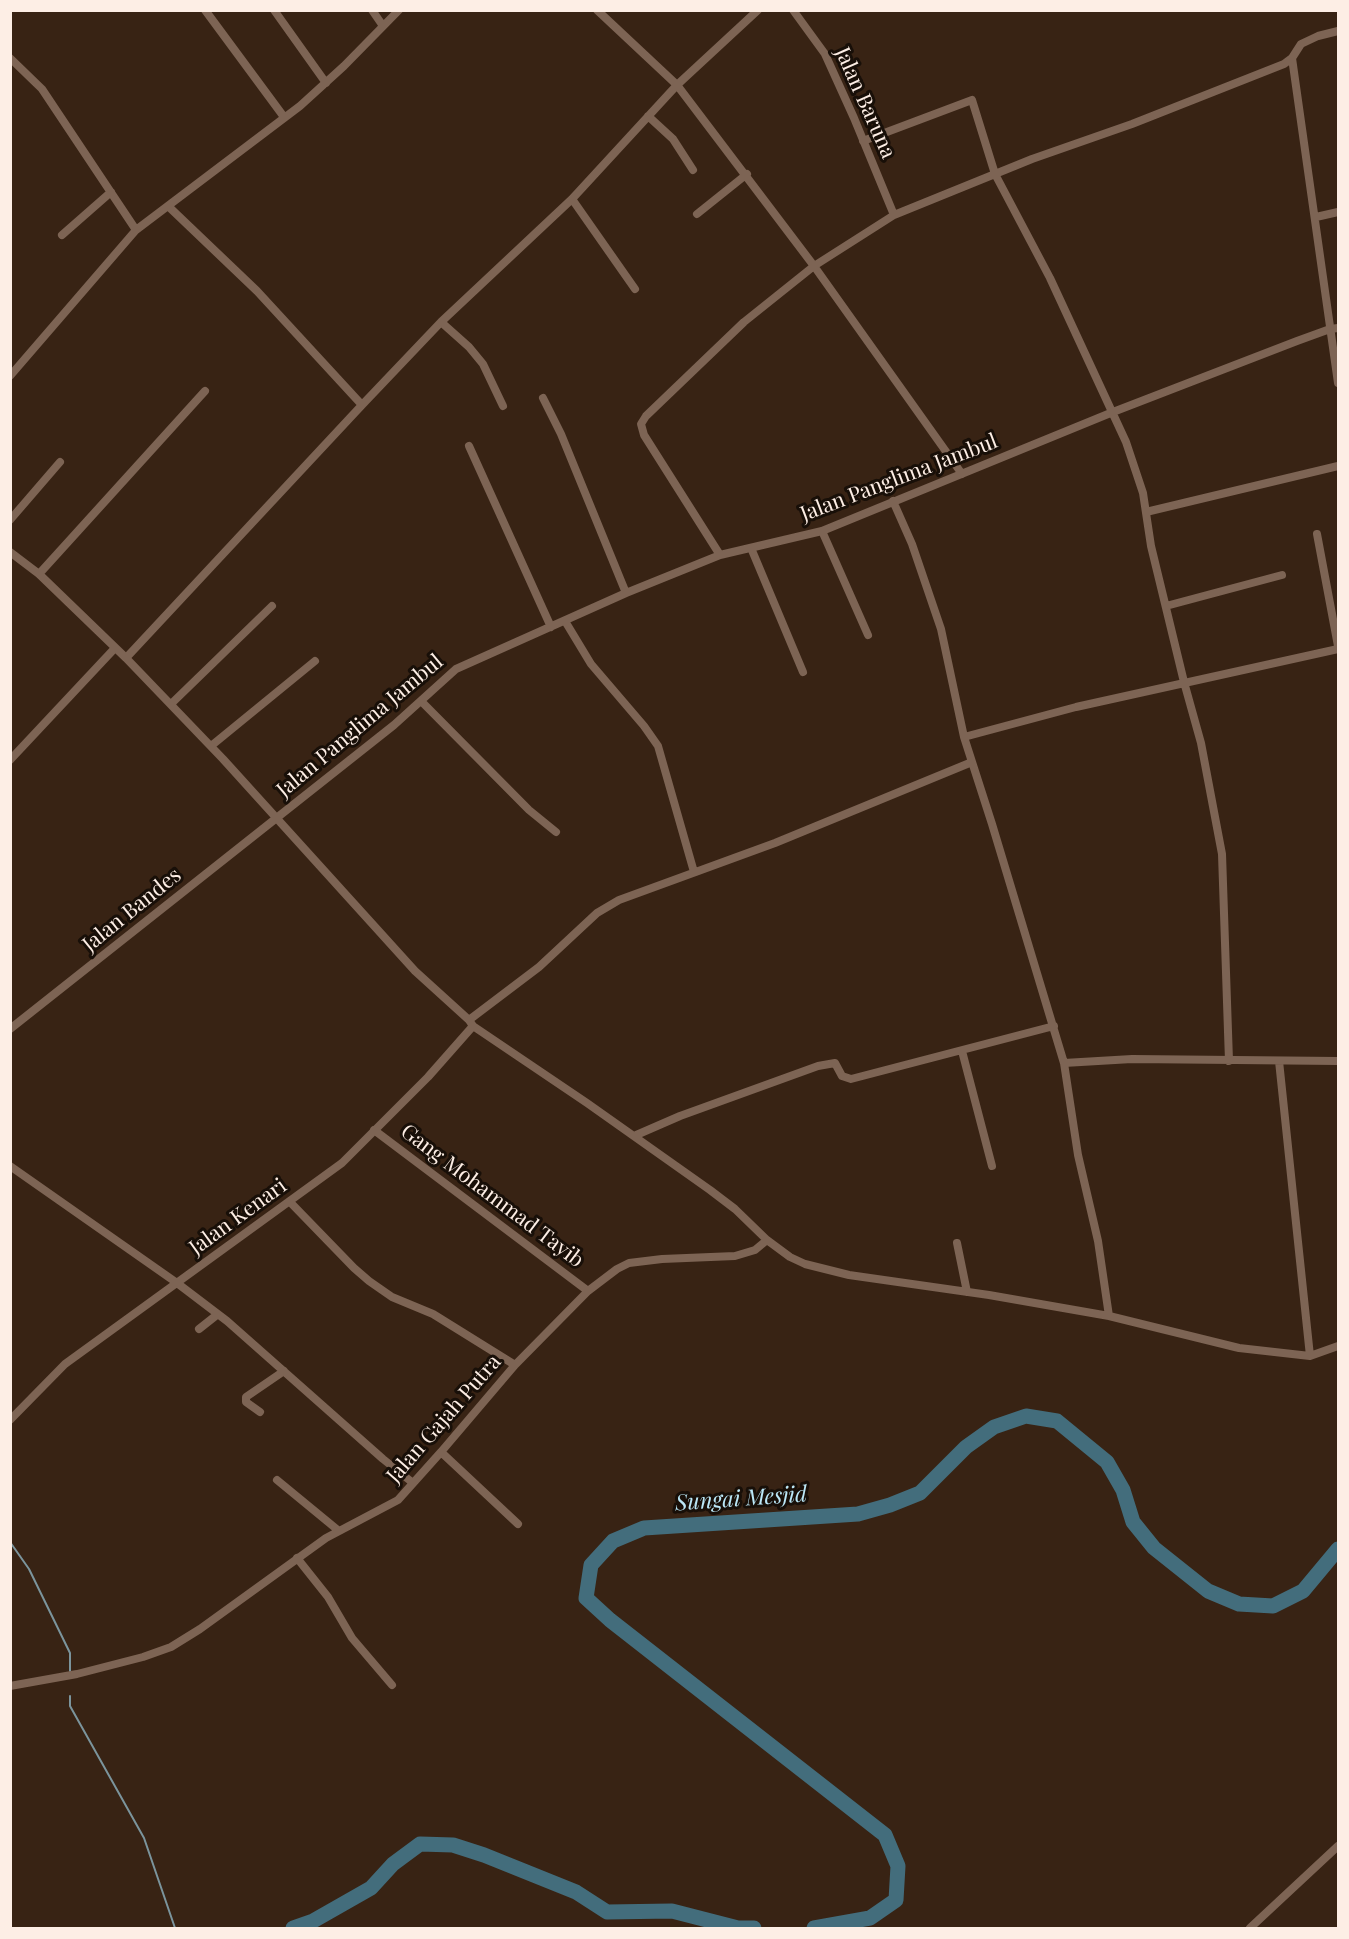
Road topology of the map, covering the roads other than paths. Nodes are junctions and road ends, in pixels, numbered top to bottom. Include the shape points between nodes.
1 (205, 10) edge
2 (274, 10) edge
3 (372, 10) edge
4 (399, 10) edge
5 (597, 10) edge
6 (758, 10) edge
7 (799, 12) edge
8 (383, 26) junction
9 (1338, 31) edge
10 (10, 58) edge
11 (1292, 58) junction
12 (326, 83) junction
13 (677, 85) junction
14 (648, 116) junction
15 (284, 117) junction
16 (863, 141) junction
17 (693, 170) dead end
18 (747, 174) junction
19 (995, 174) junction
20 (111, 192) junction
21 (572, 199) junction
22 (168, 206) junction
23 (1338, 212) edge
24 (697, 214) dead end
25 (894, 215) junction
26 (1316, 217) junction
27 (136, 230) junction
28 (62, 235) dead end
29 (814, 266) junction
30 (635, 290) dead end
31 (441, 322) junction
32 (1334, 329) edge
33 (10, 376) edge
34 (1338, 382) edge
35 (206, 391) dead end
36 (543, 398) dead end
37 (362, 405) junction
38 (503, 406) dead end
39 (1113, 411) junction
40 (469, 446) dead end
41 (60, 462) dead end
42 (1338, 466) edge
43 (962, 474) junction
44 (893, 501) junction
45 (1146, 512) junction
46 (10, 520) edge
47 (822, 531) junction
48 (1317, 534) dead end
49 (751, 548) junction
50 (10, 552) edge
51 (720, 555) junction
52 (39, 574) junction
53 (1282, 575) dead end
54 (626, 593) junction
55 (272, 606) dead end
56 (1166, 606) junction
57 (565, 621) junction
58 (551, 627) junction
59 (868, 635) dead end
60 (115, 648) junction
61 (1338, 648) edge
62 (126, 658) junction
63 (315, 661) dead end
64 (803, 672) dead end
65 (1184, 682) junction
66 (422, 702) junction
67 (171, 704) junction
68 (964, 737) junction
69 (211, 746) junction
70 (10, 760) edge
71 (972, 762) junction
72 (277, 818) junction
73 (556, 832) dead end
74 (693, 872) junction
75 (471, 1023) junction
76 (1054, 1026) junction
77 (10, 1029) edge
78 (962, 1051) junction
79 (1229, 1061) junction
80 (1279, 1061) junction
81 (1338, 1061) edge
82 (1064, 1063) junction
83 (374, 1130) junction
84 (634, 1136) junction
85 (10, 1166) edge
86 (992, 1166) dead end
87 (290, 1202) junction
88 (767, 1240) junction
89 (957, 1243) dead end
90 (177, 1283) junction
91 (588, 1291) junction
92 (967, 1292) junction
93 (218, 1314) junction
94 (1109, 1316) junction
95 (199, 1329) dead end
96 (1338, 1346) edge
97 (1310, 1356) junction
98 (514, 1365) junction
99 (284, 1371) junction
100 (260, 1412) dead end
101 (10, 1420) edge
102 (441, 1452) junction
103 (277, 1480) dead end
104 (413, 1483) junction
105 (518, 1524) dead end
106 (339, 1531) junction
107 (297, 1558) junction
108 (392, 1685) dead end
109 (10, 1686) edge
110 (1338, 1845) edge
111 (1250, 1929) edge

1 - 15 street
2 - 12 street
3 - 8 street
4 - 8 street
5 - 13 street
6 - 13 street
7 - 16 street, Jalan Baruna via 825,54
8 - 12 street
9 - 11 street via 1301,44
10 - 20 street via 42,89
11 - 19 street via 1132,124
11 - 26 street
12 - 15 street
13 - 14 street
13 - 18 street
14 - 17 street via 673,139
14 - 21 street
15 - 22 street
16 - 19 street via 972,100
16 - 25 street, Jalan Baruna
18 - 24 street
18 - 29 street
19 - 25 street
19 - 39 street
20 - 27 street
20 - 28 street
21 - 30 street
21 - 31 street
22 - 27 street
22 - 37 street via 257,291
23 - 26 street
25 - 29 street
26 - 32 street
27 - 33 street
29 - 43 street
29 - 51 street via 744,322 641,424 640,429
31 - 37 street
31 - 38 street via 483,364
32 - 34 street
32 - 39 street, Jalan Panglima Jambul
35 - 52 street
36 - 54 street
37 - 62 street
39 - 43 street, Jalan Panglima Jambul
39 - 45 street via 1132,456
40 - 58 street
41 - 46 street
42 - 45 street
43 - 44 street, Jalan Panglima Jambul
44 - 47 street, Jalan Panglima Jambul
44 - 68 street via 938,619
45 - 56 street
47 - 49 street, Jalan Panglima Jambul
47 - 59 street
48 - 61 street
49 - 51 street, Jalan Panglima Jambul
49 - 64 street
50 - 52 street
51 - 54 street, Jalan Panglima Jambul
52 - 60 street
53 - 56 street
54 - 57 street, Jalan Panglima Jambul
55 - 67 street
56 - 65 street
57 - 58 street, Jalan Panglima Jambul
57 - 74 street via 591,664 658,746
58 - 66 street, Jalan Panglima Jambul via 456,669
60 - 62 street
60 - 70 street
61 - 65 street
62 - 67 street
63 - 69 street
65 - 68 street
65 - 79 street via 1201,743 1222,854
66 - 72 street, Jalan Panglima Jambul
66 - 73 street via 529,810
67 - 69 street
68 - 71 street
69 - 72 street
71 - 74 street, Jalan Kenari via 776,843
71 - 76 street
72 - 75 street via 415,970
72 - 77 street, Jalan Bandes
74 - 75 street, Jalan Kenari via 629,896 597,913
75 - 83 street, Jalan Kenari via 428,1077
75 - 84 street
76 - 78 street
76 - 82 street
78 - 84 street via 850,1079 843,1076 835,1063 825,1064
78 - 86 street
79 - 80 street
79 - 82 street via 1132,1059
80 - 81 street
80 - 97 street
82 - 94 street
83 - 87 street, Jalan Kenari via 342,1163
83 - 91 street, Gang Mohammad Tayib
84 - 88 street via 735,1209
85 - 90 street
87 - 90 street, Jalan Kenari
87 - 98 street via 369,1281 392,1297 433,1314
88 - 91 street, Jalan Gajah Putra via 755,1250 735,1256 629,1263
88 - 92 street via 805,1264 849,1275
89 - 92 street
90 - 93 street
90 - 101 street, Jalan Kenari via 65,1364
91 - 98 street, Jalan Gajah Putra
92 - 94 street
93 - 95 street
93 - 99 street
94 - 97 street via 1239,1348
96 - 97 street
98 - 102 street, Jalan Gajah Putra
99 - 100 street via 246,1397 246,1402
99 - 104 street
102 - 104 street, Jalan Gajah Putra
102 - 105 street
103 - 106 street
104 - 106 street, Jalan Gajah Putra via 398,1500
106 - 107 street, Jalan Gajah Putra
107 - 108 street via 352,1638
107 - 109 street, Jalan Gajah Putra via 171,1647 77,1674
110 - 111 street

